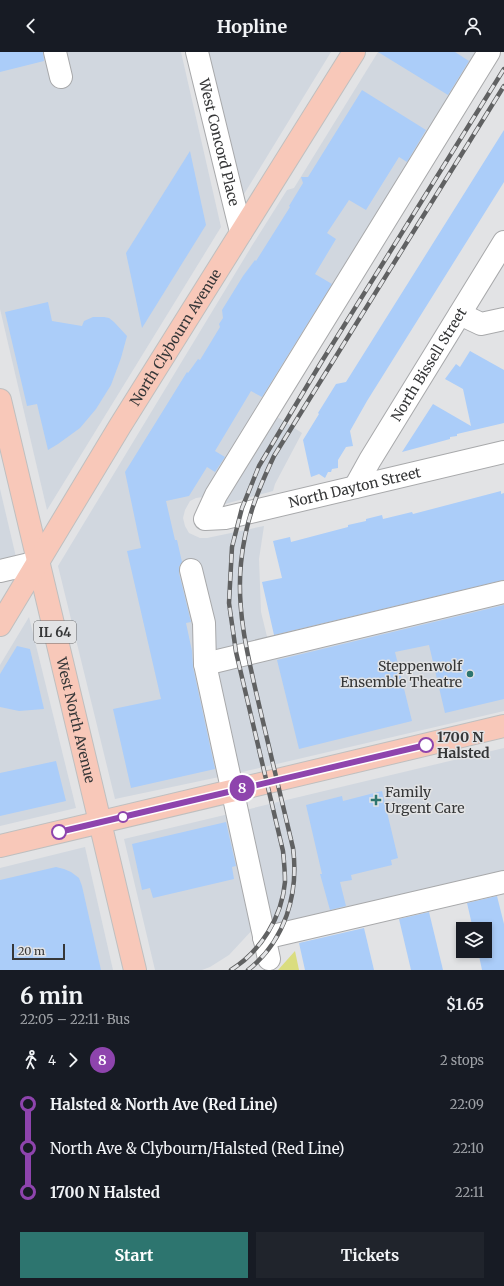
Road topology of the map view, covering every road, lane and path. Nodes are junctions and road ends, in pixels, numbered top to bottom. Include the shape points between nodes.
1 (55, 52) edge
2 (198, 52) edge
3 (354, 52) edge
4 (489, 52) edge
5 (61, 77) dead end
6 (241, 232) junction
7 (504, 242) edge
8 (460, 314) junction
9 (504, 319) edge
10 (0, 400) edge
11 (504, 452) edge
12 (355, 487) junction
13 (38, 562) junction
14 (191, 570) dead end
15 (0, 571) edge
16 (504, 592) edge
17 (0, 625) edge
18 (205, 664) junction
19 (504, 726) edge
20 (232, 790) junction
21 (100, 822) junction
22 (0, 846) edge
23 (504, 882) edge
24 (264, 938) junction
25 (269, 960) dead end
26 (135, 970) edge

1 - 5 street
2 - 6 street, West Concord Place
3 - 6 main road, North Clybourn Avenue
4 - 12 street, North Dayton Street via 216,495 205,519 225,518
6 - 13 main road, North Clybourn Avenue
7 - 8 street, North Bissell Street
8 - 9 street via 481,324
8 - 12 street, North Bissell Street
10 - 13 main road, West North Avenue / IL 64
11 - 12 street, North Dayton Street
13 - 15 street
13 - 17 main road, North Clybourn Avenue
13 - 21 main road, West North Avenue / IL 64
14 - 18 street via 204,623
16 - 18 street
18 - 20 street
19 - 20 main road
20 - 21 main road
20 - 24 street
21 - 22 main road
21 - 26 main road, West North Avenue / IL 64
23 - 24 street
24 - 25 street

